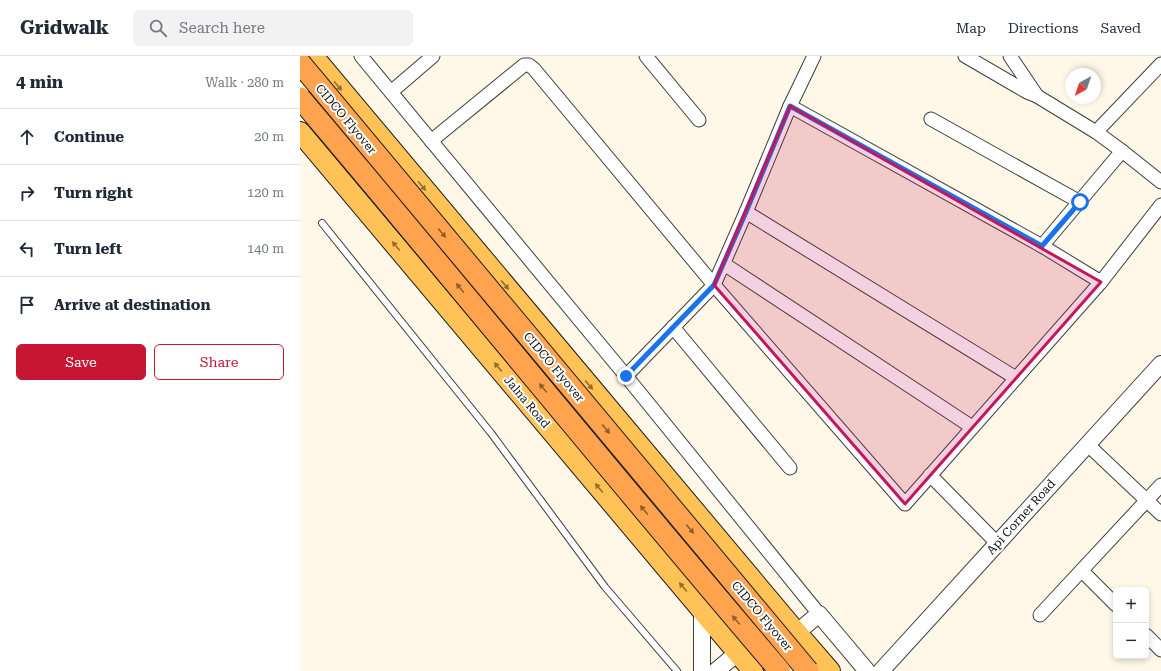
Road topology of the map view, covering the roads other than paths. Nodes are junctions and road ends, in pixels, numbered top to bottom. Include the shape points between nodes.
1 (313, 56) edge
2 (361, 56) edge
3 (433, 56) edge
4 (646, 56) edge
5 (814, 56) edge
6 (965, 56) edge
7 (1010, 56) edge
8 (300, 63) edge
9 (1159, 70) edge
10 (391, 92) junction
11 (1037, 96) junction
12 (300, 98) edge
13 (790, 106) junction
14 (931, 119) dead end
15 (699, 120) dead end
16 (300, 132) edge
17 (1096, 132) junction
18 (431, 140) junction
19 (1122, 151) junction
20 (1161, 182) edge
21 (1080, 202) junction
22 (1161, 205) edge
23 (746, 212) junction
24 (322, 223) dead end
25 (1042, 246) junction
26 (724, 264) junction
27 (1100, 282) junction
28 (714, 285) junction
29 (673, 328) junction
30 (1161, 364) edge
31 (626, 376) junction
32 (1016, 378) junction
33 (972, 427) junction
34 (1087, 444) junction
35 (790, 468) dead end
36 (930, 475) junction
37 (1161, 485) edge
38 (1147, 501) junction
39 (1161, 514) edge
40 (997, 543) junction
41 (1082, 571) junction
42 (1113, 602) edge
43 (702, 610) junction
44 (819, 614) junction
45 (1040, 615) dead end
46 (783, 616) junction
47 (797, 633) junction
48 (1149, 638) edge
49 (1161, 650) edge
50 (738, 653) junction
51 (677, 671) edge
52 (702, 671) edge
53 (716, 671) edge
54 (752, 671) edge
55 (780, 671) edge
56 (808, 671) edge
57 (830, 671) edge
58 (867, 671) edge
59 (881, 671) edge

1 -> 46 main road
2 - 10 street
3 - 10 street
4 - 15 street
5 - 13 street
6 - 11 street
7 - 11 street
8 -> 56 highway, CIDCO Flyover, bridge
9 - 17 street
10 - 18 street
11 - 17 street
55 -> 12 highway, CIDCO Flyover, bridge
13 - 23 street
13 - 25 street
14 - 21 street
43 -> 16 main road, Jalna Road
17 - 19 street
18 - 28 street via 524,65 529,65
18 - 31 street
19 - 20 street
19 - 21 street
21 - 25 street
22 - 27 street
23 - 26 street
23 - 32 street
24 - 51 lane via 491,433 605,587
25 - 27 street
26 - 28 street
26 - 33 street
27 - 32 street
28 - 29 street
28 - 36 street via 905,504
29 - 31 street
29 - 35 street
30 - 34 street, Api Corner Road
31 - 44 street
32 - 33 street
33 - 36 street
34 - 38 street
34 - 40 street, Api Corner Road
36 - 40 street
37 - 38 street
38 - 39 street
38 - 41 street
40 - 59 street, Api Corner Road
41 - 42 street
41 - 45 street
43 - 50 main road, Jalna Road
43 - 52 street
44 - 47 street
44 - 58 street
46 - 47 main road
46 - 50 street
47 - 54 street
47 - 57 main road
48 - 49 street
50 - 53 street
50 - 54 main road, Jalna Road

